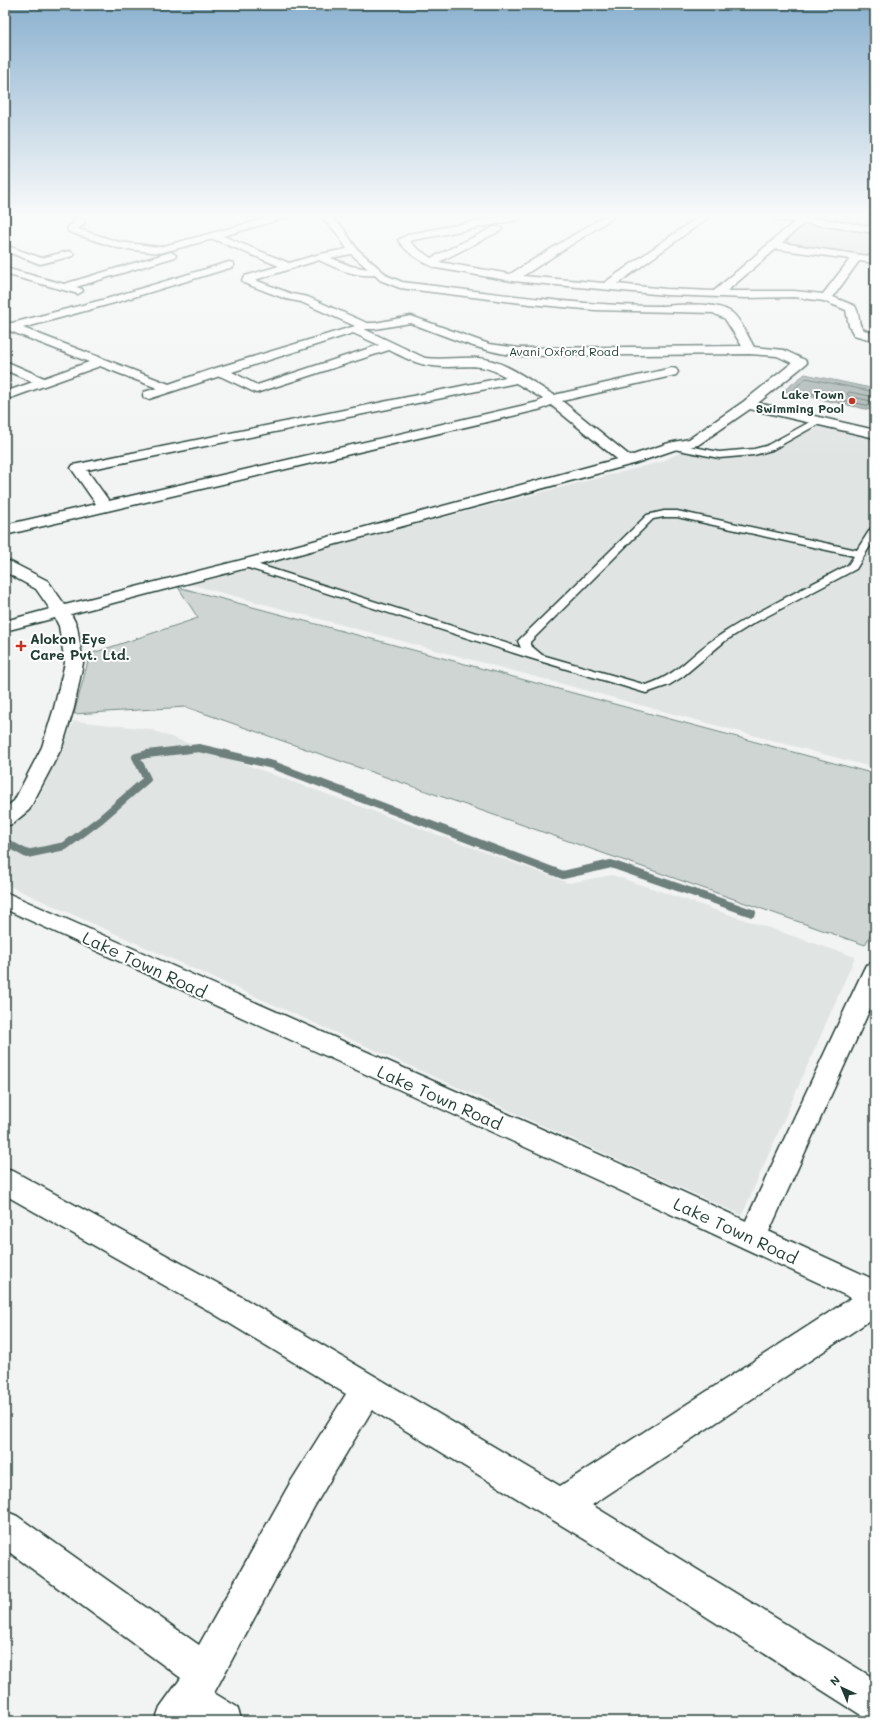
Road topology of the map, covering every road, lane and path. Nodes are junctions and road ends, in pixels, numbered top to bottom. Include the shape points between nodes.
1 (99, 298) edge
2 (121, 298) edge
3 (294, 298) edge
4 (500, 298) edge
5 (822, 298) edge
6 (826, 298) joint
7 (110, 301) junction
8 (8, 326) edge
9 (875, 337) edge
10 (390, 346) junction
11 (750, 350) junction
12 (100, 362) junction
13 (5, 365) edge
14 (220, 371) junction
15 (672, 372) dead end
16 (516, 379) junction
17 (44, 382) junction
18 (167, 388) junction
19 (148, 395) dead end
20 (5, 396) edge
21 (552, 399) junction
22 (748, 405) junction
23 (817, 421) junction
24 (875, 434) edge
25 (674, 446) junction
26 (628, 461) junction
27 (105, 507) junction
28 (5, 530) edge
29 (875, 530) edge
30 (860, 554) junction
31 (246, 564) junction
32 (5, 565) edge
33 (61, 612) junction
34 (5, 626) edge
35 (538, 657) junction
36 (5, 819) edge
37 (5, 900) edge
38 (875, 971) edge
39 (5, 1181) edge
40 (752, 1238) junction
41 (875, 1295) edge
42 (875, 1300) edge
43 (367, 1389) junction
44 (561, 1506) junction
45 (5, 1528) edge
46 (190, 1697) edge
47 (875, 1701) edge
48 (222, 1721) edge

1 - 7 street
2 - 7 street
3 - 11 street, Avani Oxford Road via 304,299 369,327 411,319 500,350
4 - 11 street via 630,309 720,312 728,315
5 - 6 street
6 - 9 street via 851,308 856,330 861,335
7 - 8 street
8 - 12 street
10 - 14 street via 354,329
10 - 14 street via 256,389
10 - 16 street via 422,361 487,363
11 - 22 street, Avani Oxford Road via 780,353 801,363
12 - 17 street
12 - 18 street
13 - 17 street
14 - 18 street
15 - 21 street
16 - 21 street
16 - 27 street via 78,468
17 - 20 street
18 - 19 street
21 - 26 street
21 - 27 street via 542,405
22 - 23 street
22 - 25 street via 693,442
23 - 24 street
23 - 25 lane via 769,448 754,452 719,456
25 - 26 street
26 - 31 street
27 - 28 street
29 - 30 lane
30 - 35 lane via 852,567 750,620 721,639 665,683 646,689
30 - 35 lane via 677,514 650,517 524,641 525,646
31 - 33 street
31 - 35 lane
32 - 33 street via 42,585
33 - 34 street
33 - 36 street via 68,626 74,663 64,708 52,747 22,805
37 - 40 street, Lake Town Road
38 - 40 street
39 - 43 street via 217,1299
40 - 41 street, Lake Town Road
42 - 44 street
43 - 44 street
43 - 46 street via 302,1495
44 - 47 street
45 - 46 street
46 - 48 street

